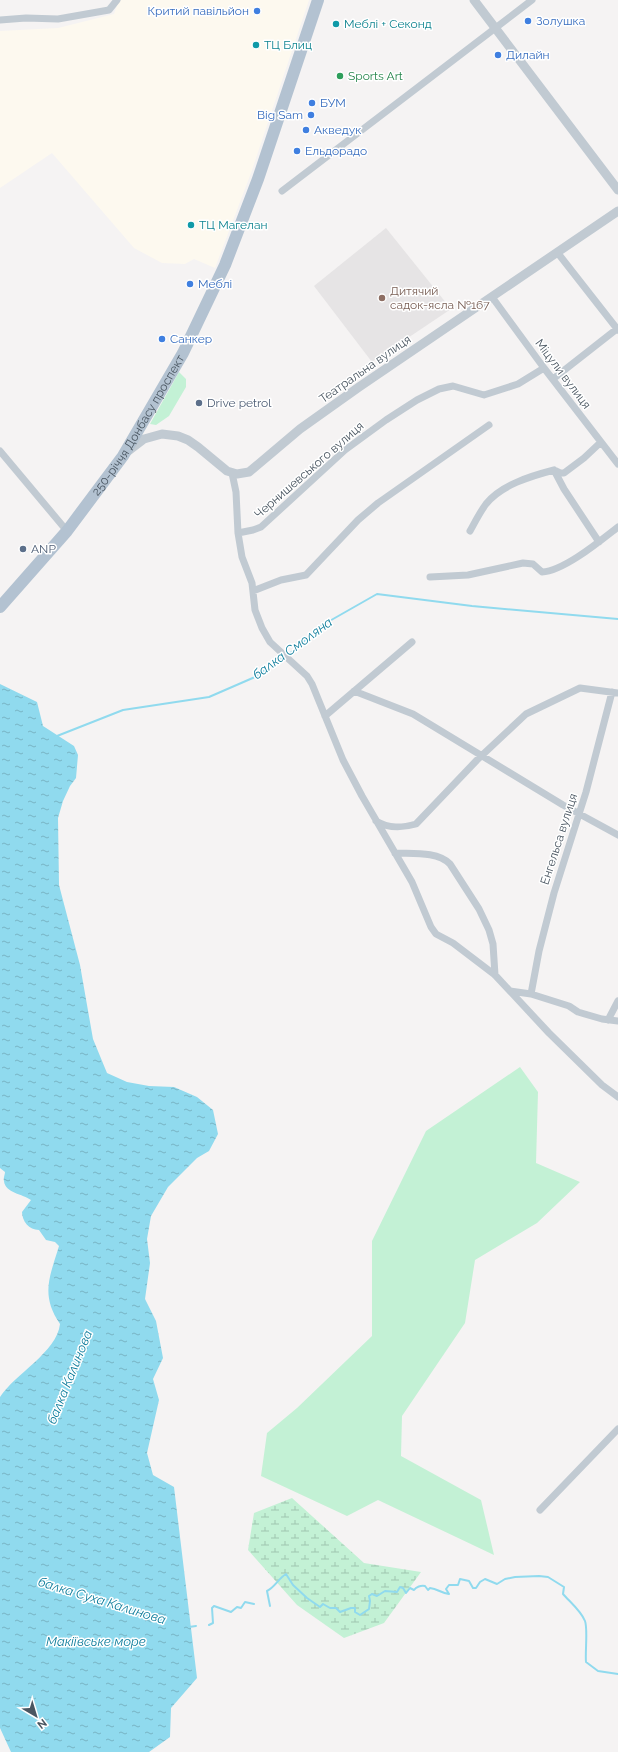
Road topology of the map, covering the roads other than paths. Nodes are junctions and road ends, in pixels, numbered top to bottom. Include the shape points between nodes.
1 (116, 0) edge
2 (318, 0) edge
3 (474, 0) edge
4 (532, 0) edge
5 (0, 20) edge
6 (495, 28) junction
7 (618, 190) edge
8 (282, 191) dead end
9 (618, 211) edge
10 (557, 252) junction
11 (492, 297) junction
12 (618, 329) edge
13 (544, 368) junction
14 (553, 379) junction
15 (489, 425) dead end
16 (601, 442) junction
17 (0, 451) edge
18 (123, 456) junction
19 (618, 464) edge
20 (554, 470) junction
21 (232, 473) junction
22 (618, 527) edge
23 (67, 531) junction
24 (470, 531) dead end
25 (238, 533) junction
26 (599, 542) junction
27 (430, 577) dead end
28 (253, 591) junction
29 (0, 607) edge
30 (412, 642) dead end
31 (354, 691) junction
32 (615, 693) edge
33 (325, 716) junction
34 (481, 755) junction
35 (579, 814) junction
36 (376, 821) junction
37 (618, 835) edge
38 (395, 853) junction
39 (495, 975) junction
40 (510, 991) junction
41 (531, 994) junction
42 (618, 1001) edge
43 (608, 1020) junction
44 (618, 1021) edge
45 (618, 1097) edge
46 (618, 1429) edge
47 (540, 1510) dead end

1 - 5 street via 109,10 58,19
2 - 18 main road, 250-річчя Донбасу проспект via 258,179 225,265 183,353
3 - 6 street
4 - 6 street
6 - 7 street
6 - 8 street
9 - 10 street, Театральна вулиця
10 - 11 street, Театральна вулиця
10 - 12 street
11 - 13 street, Міцули вулиця
11 - 21 street, Театральна вулиця via 300,429 254,468 242,474
12 - 14 street
13 - 14 street, Міцули вулиця
13 - 25 street, Чернишевського вулиця via 518,384 484,395 453,386 439,389 417,400 345,450 261,527
14 - 16 street, Міцули вулиця
15 - 28 street via 378,503 358,520 306,575 281,580
16 - 19 street, Міцули вулиця
16 - 20 street via 564,473
17 - 23 street
18 - 21 street via 144,439 162,434 178,436 188,440
18 - 23 main road, 250-річчя Донбасу проспект
20 - 24 street via 501,490 486,504
20 - 26 street
21 - 25 street via 236,492
22 - 26 street
23 - 29 main road, 250-річчя Донбасу проспект
25 - 28 street via 242,557
26 - 27 street via 564,565 547,572 542,572 533,564 523,563 468,575
28 - 33 street via 254,610 270,642 309,680
30 - 31 street
31 - 33 street
31 - 34 street via 413,714
32 - 34 street via 580,688 526,714
32 - 35 street, Енгельса вулиця
33 - 36 street via 343,760
34 - 35 street
34 - 36 street via 416,824 393,828
35 - 37 street
35 - 41 street, Енгельса вулиця via 554,893
36 - 38 street
38 - 39 street via 412,882 430,927 436,934 453,943
38 - 39 street via 437,856 445,858 450,864 479,909 489,930 493,944
39 - 40 street
40 - 41 street
40 - 45 street via 591,1074
41 - 43 street via 569,1006 578,1012
42 - 43 street
43 - 44 street
46 - 47 street

